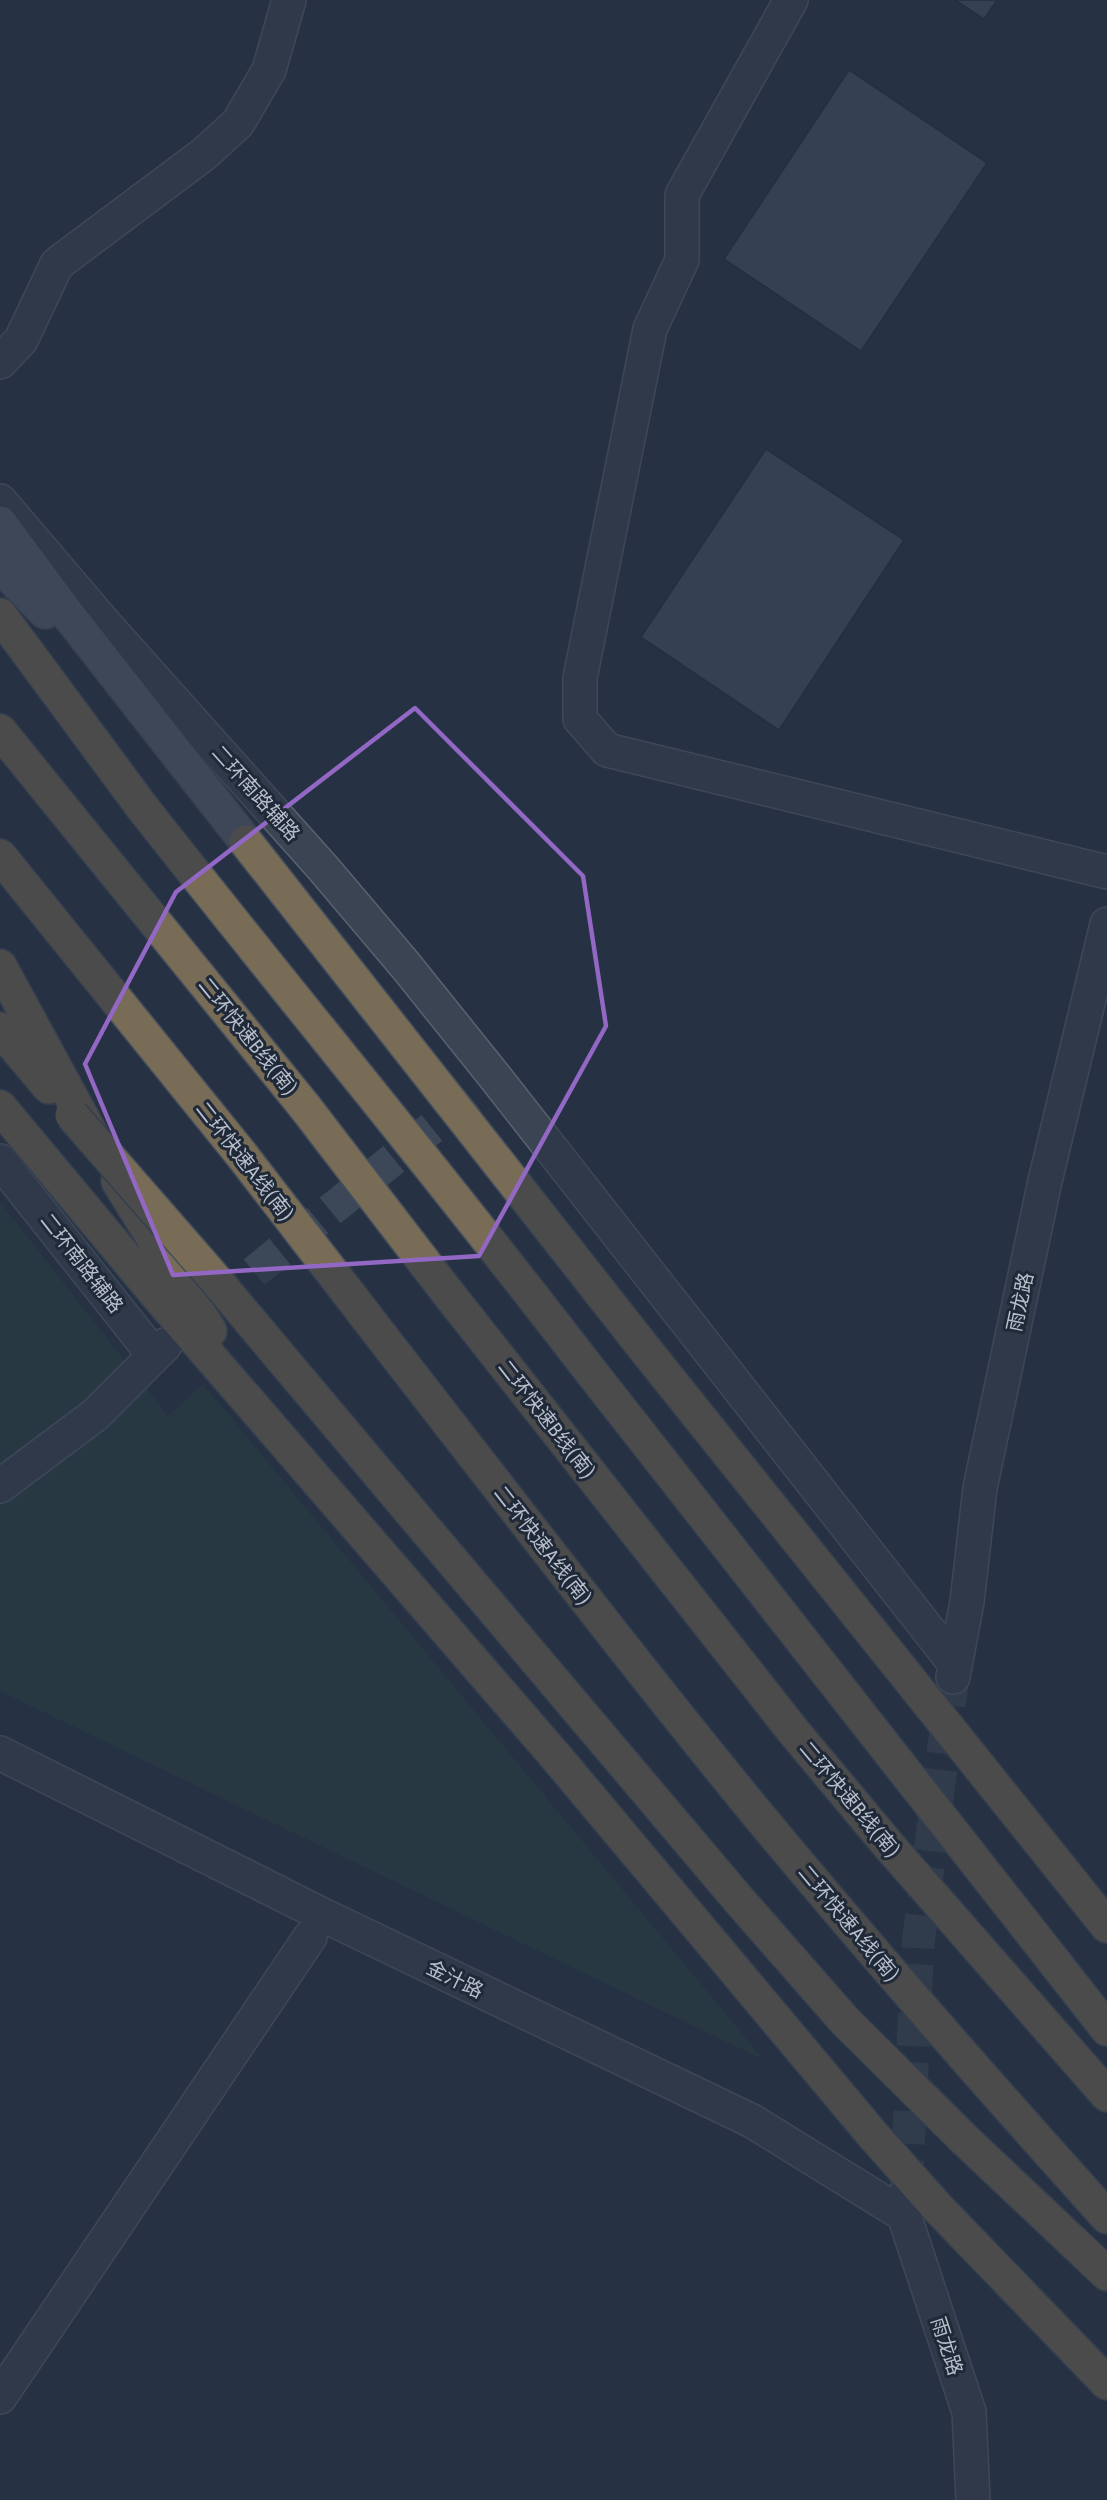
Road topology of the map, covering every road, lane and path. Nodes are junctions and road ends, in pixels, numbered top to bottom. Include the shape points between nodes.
1 (289, 0) edge
2 (791, 0) edge
3 (0, 362) edge
4 (0, 501) edge
5 (0, 523) edge
6 (0, 566) edge
7 (0, 615) edge
8 (0, 731) edge
9 (246, 842) junction
10 (0, 856) edge
11 (1107, 872) edge
12 (1107, 924) edge
13 (0, 966) edge
14 (0, 1029) edge
15 (0, 1107) edge
16 (0, 1161) edge
17 (0, 1486) edge
18 (350, 1519) junction
19 (954, 1675) joint
20 (0, 1753) edge
21 (1107, 1926) edge
22 (310, 1936) dead end
23 (1107, 2029) edge
24 (1107, 2096) edge
25 (905, 2205) joint
26 (1107, 2217) edge
27 (1107, 2274) edge
28 (1107, 2383) edge
29 (0, 2397) edge
30 (973, 2500) edge

1 - 3 street via 270,70 238,123 204,154 57,264 21,340
2 - 11 street via 682,195 682,260 650,330 580,678 580,719 608,750
4 - 19 street, 二环南路辅路 via 323,868
5 - 9 main road
6 - 9 main road via 163,740
7 - 23 highway, bridge via 142,807 435,1171
8 - 24 highway, 二环快速B线(南), bridge via 305,1107 794,1732
9 - 21 highway via 648,1353
10 - 26 highway, 二环快速A线(南), bridge via 241,1154 588,1603 754,1809 933,2022
12 - 19 street, 雨龙路 via 1045,1181 980,1488
13 - 18 highway via 92,1135 189,1299 294,1452
14 - 27 highway, bridge via 845,2021
15 - 18 highway
16 - 17 street, 二环南路辅路 via 159,1349 95,1415
18 - 28 highway via 899,2165
20 - 25 street, 金汁路 via 325,1916 752,2121
22 - 29 street
25 - 30 street, 雨龙路 via 969,2412

